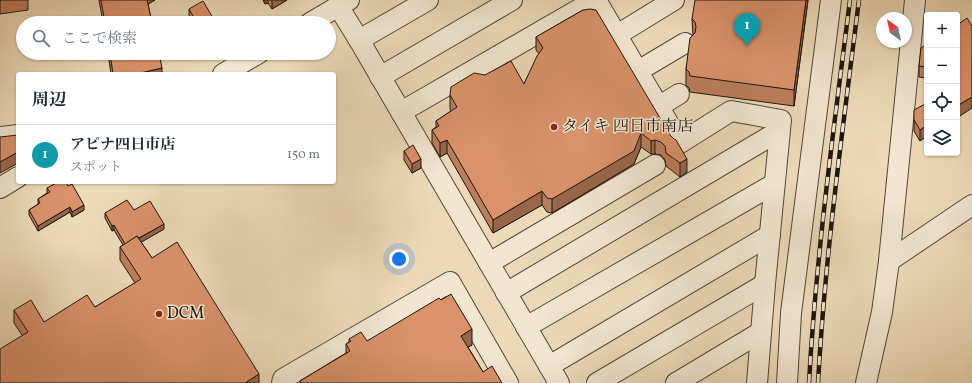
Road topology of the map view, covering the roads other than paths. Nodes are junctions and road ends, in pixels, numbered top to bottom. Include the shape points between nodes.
1 (428, 0) edge
2 (512, 0) edge
3 (596, 0) edge
4 (674, 0) edge
5 (831, 0) edge
6 (915, 0) edge
7 (344, 3) edge
8 (322, 16) edge
9 (617, 35) junction
10 (359, 40) junction
11 (685, 43) dead end
12 (246, 60) edge
13 (638, 71) junction
14 (226, 72) edge
15 (380, 77) junction
16 (679, 94) dead end
17 (658, 107) junction
18 (401, 112) junction
19 (779, 131) junction
20 (16, 135) edge
21 (0, 137) edge
22 (655, 165) dead end
23 (16, 178) edge
24 (774, 184) junction
25 (0, 188) edge
26 (972, 206) edge
27 (770, 235) junction
28 (889, 261) junction
29 (489, 263) junction
30 (765, 284) junction
31 (506, 292) junction
32 (526, 328) junction
33 (761, 332) junction
34 (549, 366) junction
35 (282, 383) edge
36 (508, 383) edge
37 (559, 383) edge
38 (597, 383) edge
39 (676, 383) edge
40 (757, 383) edge
41 (787, 383) edge
42 (866, 383) edge

1 - 10 street
2 - 15 street
3 - 9 street
3 - 18 street
4 - 9 street
5 - 41 street via 791,313
6 - 28 street
7 - 8 street
7 - 10 street
9 - 13 street
10 - 15 street
11 - 13 street
12 - 14 street
13 - 17 street
15 - 18 street
16 - 17 street
17 - 19 street via 680,142 731,111 780,120
18 - 29 street
19 - 24 street
19 - 31 street
20 - 21 street
22 - 29 street
23 - 25 street
24 - 27 street
24 - 32 street
26 - 28 street
27 - 30 street
27 - 34 street
28 - 42 street via 882,312
29 - 31 street
30 - 33 street
30 - 38 street
31 - 32 street
32 - 34 street
33 - 39 street
33 - 40 street
34 - 37 street
35 - 36 street via 283,379 450,282

